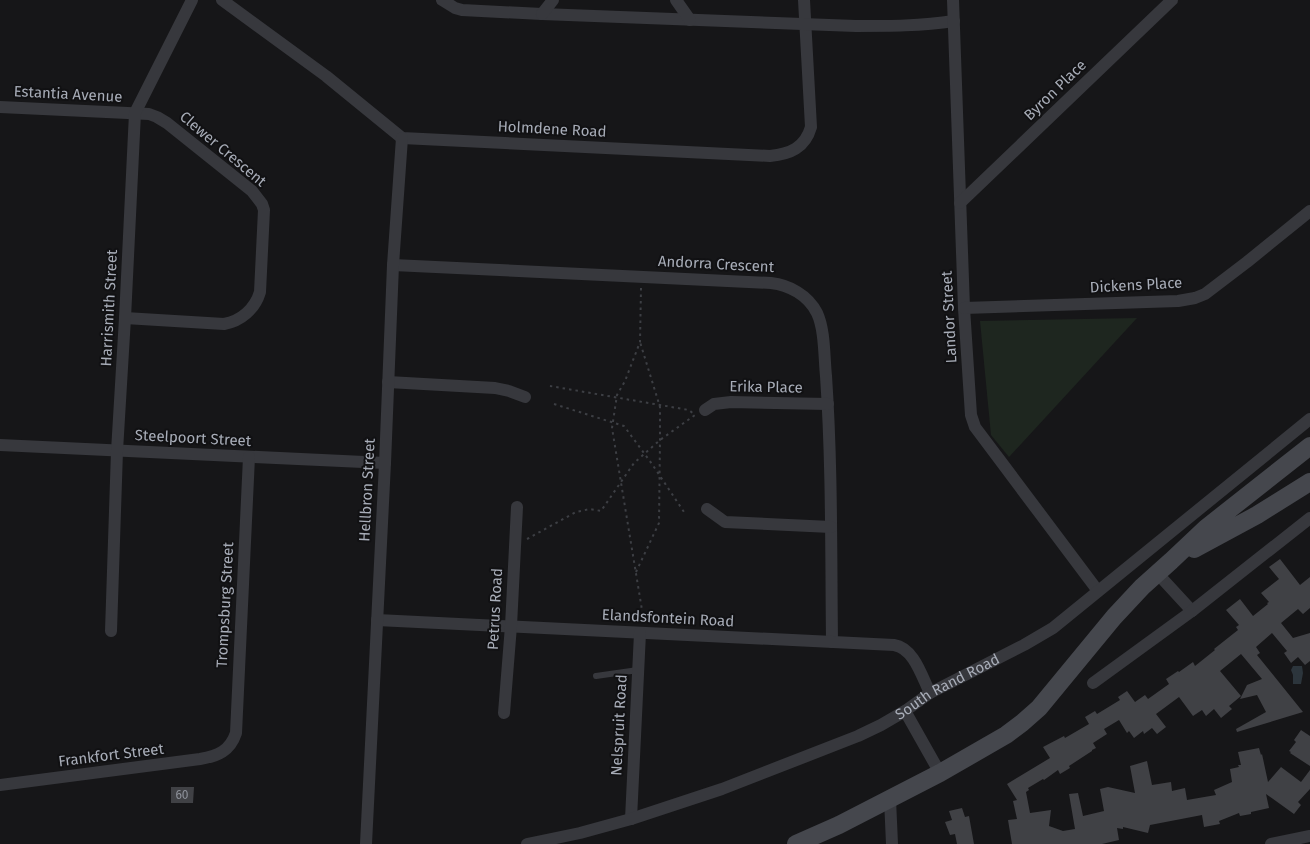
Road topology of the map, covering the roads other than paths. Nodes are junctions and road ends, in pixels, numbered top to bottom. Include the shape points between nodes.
1 (192, 0) edge
2 (222, 0) edge
3 (442, 0) edge
4 (554, 0) edge
5 (676, 0) edge
6 (804, 0) edge
7 (953, 0) edge
8 (1172, 0) edge
9 (542, 14) junction
10 (690, 20) junction
11 (954, 21) junction
12 (805, 24) junction
13 (0, 107) edge
14 (135, 113) junction
15 (402, 138) junction
16 (960, 203) junction
17 (1310, 211) edge
18 (394, 264) junction
19 (964, 308) junction
20 (125, 318) junction
21 (388, 382) junction
22 (525, 397) dead end
23 (828, 404) junction
24 (705, 410) dead end
25 (1310, 419) edge
26 (0, 445) edge
27 (1310, 446) edge
28 (117, 450) junction
29 (249, 457) junction
30 (385, 464) junction
31 (1310, 482) edge
32 (517, 507) dead end
33 (707, 509) dead end
34 (1310, 518) edge
35 (831, 527) junction
36 (1172, 561) junction
37 (1157, 573) junction
38 (1098, 591) junction
39 (1192, 611) junction
40 (377, 620) junction
41 (510, 626) junction
42 (111, 632) dead end
43 (640, 633) junction
44 (832, 642) junction
45 (638, 670) junction
46 (596, 676) dead end
47 (1093, 683) dead end
48 (930, 694) junction
49 (905, 712) junction
50 (504, 713) dead end
51 (225, 751) joint
52 (940, 773) junction
53 (0, 785) edge
54 (890, 799) junction
55 (631, 819) junction
56 (1310, 836) edge
57 (366, 844) edge
58 (527, 844) edge
59 (796, 844) edge
60 (892, 844) edge
61 (1271, 844) edge

1 - 14 street, Harrismith Street
2 - 15 street via 326,76
3 - 9 street via 462,10
4 - 9 street
5 - 10 street
6 - 12 street, Holmdene Road
7 - 11 street, Landor Street
8 - 16 street, Byron Place
9 - 10 street
10 - 12 street
11 - 12 street via 906,26
11 - 16 street, Landor Street
12 - 15 street, Holmdene Road via 810,127 801,144 785,154 770,156
13 - 14 street, Estantia Avenue
14 - 20 street, Harrismith Street
14 - 20 street, Clewer Crescent via 149,114 167,123 256,195 264,210 260,292 244,316 224,324
15 - 18 street, Hellbron Street
16 - 19 street, Landor Street
17 - 19 street, Dickens Place via 1205,294 1195,298
18 - 21 street, Hellbron Street
18 - 23 street, Andorra Crescent via 781,284 808,301 820,320
19 - 38 street, Landor Street via 974,424
20 - 28 street, Harrismith Street
21 - 22 street via 495,388
21 - 30 street, Hellbron Street
23 - 24 street, Erika Place via 731,402 714,404
23 - 35 street, Andorra Crescent
25 - 38 street, South Rand Road
26 - 28 street, Steelpoort Street
27 - 36 main road via 1206,528
28 - 29 street, Steelpoort Street
28 - 42 street, Harrismith Street
29 - 30 street, Steelpoort Street
29 - 51 street, Trompsburg Street via 236,733
30 - 40 street, Hellbron Street
31 - 36 main road
32 - 41 street, Petrus Road
33 - 35 street via 725,522
34 - 39 street
35 - 44 street, Andorra Crescent
36 - 37 main road
37 - 39 street
37 - 52 main road via 1114,617 1039,708 1006,735
38 - 48 street, South Rand Road via 1053,628
39 - 47 street
40 - 41 street, Elandsfontein Road
40 - 57 street, Hellbron Street
41 - 43 street, Elandsfontein Road
41 - 50 street, Petrus Road
43 - 44 street, Elandsfontein Road
43 - 45 street, Nelspruit Road
44 - 48 street, Elandsfontein Road via 905,648
45 - 46 lane
45 - 55 street, Nelspruit Road
48 - 49 street, South Rand Road
49 - 52 street
49 - 55 street, South Rand Road via 816,753
51 - 53 street, Frankfort Street via 200,759
52 - 54 main road
54 - 59 main road
54 - 60 street
55 - 58 street, South Rand Road
56 - 61 street

